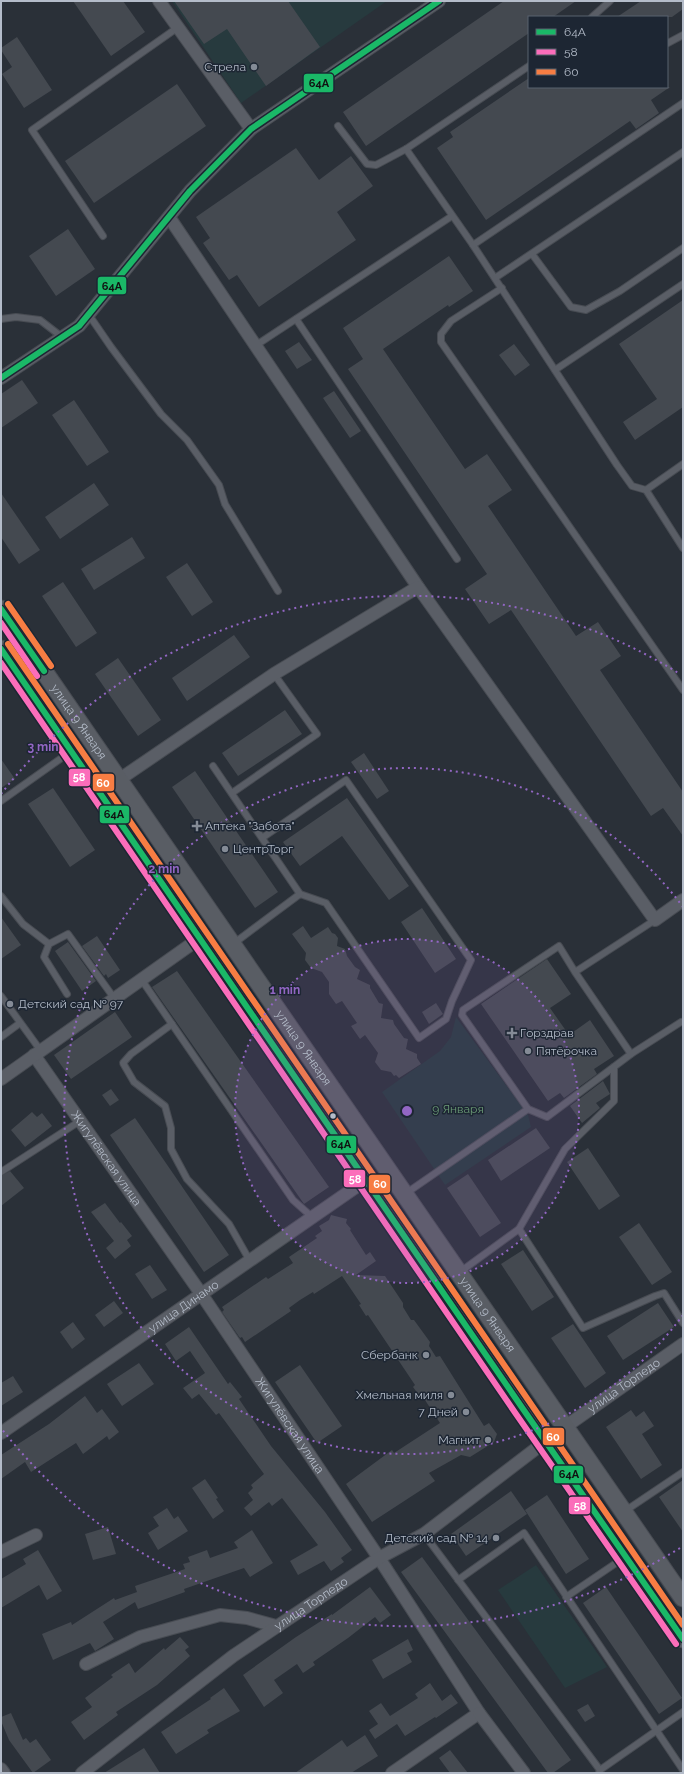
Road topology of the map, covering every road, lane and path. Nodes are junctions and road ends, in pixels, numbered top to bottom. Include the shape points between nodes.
1 (159, 1) edge
2 (440, 1) edge
3 (610, 1) edge
4 (593, 16) edge
5 (177, 28) junction
6 (683, 35) edge
7 (668, 43) edge
8 (528, 67) edge
9 (683, 103) edge
10 (338, 126) dead end
11 (251, 129) junction
12 (406, 148) junction
13 (683, 152) edge
14 (452, 216) junction
15 (169, 217) junction
16 (103, 236) dead end
17 (473, 245) junction
18 (683, 248) edge
19 (532, 254) junction
20 (495, 278) junction
21 (683, 284) edge
22 (502, 288) junction
23 (89, 315) junction
24 (1, 319) edge
25 (296, 319) junction
26 (62, 337) junction
27 (255, 346) junction
28 (555, 370) junction
29 (1, 378) edge
30 (683, 464) edge
31 (646, 490) junction
32 (683, 548) edge
33 (457, 559) dead end
34 (418, 587) junction
35 (278, 591) dead end
36 (1, 609) edge
37 (1, 649) edge
38 (274, 674) junction
39 (683, 690) edge
40 (71, 751) junction
41 (213, 766) dead end
42 (120, 779) junction
43 (232, 793) junction
44 (1, 801) edge
45 (262, 838) junction
46 (300, 894) junction
47 (1, 896) edge
48 (683, 900) edge
49 (655, 920) junction
50 (200, 938) junction
51 (49, 944) junction
52 (233, 944) junction
53 (575, 972) junction
54 (141, 979) junction
55 (67, 994) dead end
56 (1, 996) edge
57 (114, 998) junction
58 (681, 1022) dead end
59 (20, 1023) junction
60 (172, 1024) junction
61 (1, 1037) edge
62 (38, 1053) junction
63 (631, 1054) junction
64 (614, 1067) junction
65 (1, 1079) edge
66 (528, 1109) junction
67 (80, 1121) junction
68 (1, 1172) edge
69 (366, 1180) junction
70 (405, 1194) junction
71 (312, 1217) junction
72 (520, 1229) junction
73 (250, 1261) junction
74 (460, 1272) junction
75 (202, 1295) junction
76 (683, 1323) edge
77 (683, 1344) edge
78 (565, 1427) junction
79 (3, 1428) edge
80 (546, 1441) junction
81 (683, 1472) edge
82 (623, 1512) junction
83 (424, 1534) junction
84 (36, 1535) dead end
85 (1, 1552) edge
86 (626, 1557) junction
87 (379, 1558) junction
88 (458, 1580) junction
89 (566, 1596) junction
90 (682, 1596) edge
91 (276, 1626) junction
92 (683, 1639) edge
93 (86, 1664) dead end
94 (683, 1712) edge
95 (479, 1713) junction
96 (656, 1731) junction
97 (409, 1768) edge
98 (1, 1769) edge
99 (683, 1770) edge
100 (599, 1771) edge
101 (4, 1773) edge
102 (82, 1773) edge
103 (392, 1773) edge
104 (524, 1773) edge

1 - 5 street
2 - 11 street
3 - 4 lane
5 - 11 street
5 - 16 lane via 32,130
6 - 7 lane
8 - 12 lane
9 - 17 lane
10 - 12 lane via 367,164 376,165
11 - 15 street via 190,191
12 - 14 lane
13 - 19 lane
14 - 17 lane
14 - 25 lane
15 - 23 street
15 - 27 street
17 - 20 lane
18 - 19 lane via 620,291 586,310 571,307
19 - 20 lane
20 - 22 lane
21 - 28 lane
22 - 28 lane
22 - 39 lane via 451,321 441,334 441,342
23 - 26 street via 79,326
23 - 35 lane via 152,402 187,440 219,485 225,504
24 - 26 lane via 16,317 40,320
25 - 27 lane
25 - 33 lane
26 - 29 street
27 - 34 street
28 - 31 lane via 632,486
30 - 31 lane
31 - 32 lane
34 - 38 street
34 - 49 street
36 - 42 main road, улица 9 Января
37 - 40 main road, улица 9 Января
38 - 42 street
38 - 43 lane via 317,734
40 - 44 lane
40 - 50 main road, улица 9 Января
41 - 43 lane
42 - 52 main road, улица 9 Января
43 - 45 lane
45 - 46 lane
45 - 46 lane via 346,780 471,960 446,1018 419,1038 326,903
46 - 52 lane
47 - 51 lane via 22,924
48 - 49 street
49 - 53 lane
50 - 54 street
50 - 69 main road, улица 9 Января
51 - 55 lane via 44,957
51 - 57 lane via 68,934
52 - 70 main road, улица 9 Января
53 - 63 lane
53 - 66 lane via 559,946 463,1010 462,1016
54 - 57 street
54 - 60 lane
56 - 59 lane
57 - 62 street
58 - 63 lane
59 - 61 lane
59 - 62 lane
60 - 71 lane via 293,1200
60 - 73 lane via 123,1062 134,1082 165,1106 171,1128 171,1149 187,1178 228,1224
62 - 65 street
62 - 67 street, Жигулёвская улица
63 - 64 lane
64 - 66 lane via 547,1117
64 - 72 lane via 614,1101 565,1149
66 - 70 lane
67 - 68 lane
67 - 75 street, Жигулёвская улица
69 - 71 street, улица Динамо
69 - 80 main road, улица 9 Января
70 - 74 main road, улица 9 Января
71 - 73 street, улица Динамо
72 - 74 lane
72 - 76 lane via 583,1328 664,1293
73 - 75 street, улица Динамо
74 - 78 main road, улица 9 Января
75 - 79 street, улица Динамо
75 - 87 street, Жигулёвская улица
77 - 78 street, улица Торпедо
78 - 80 main road
78 - 82 main road, улица 9 Января
80 - 83 street, улица Торпедо
80 - 86 main road, улица 9 Января
81 - 82 lane
82 - 90 main road, улица 9 Января
83 - 87 street, улица Торпедо
83 - 88 lane
84 - 85 street
86 - 89 lane
86 - 92 main road, улица 9 Января
87 - 91 street, улица Торпедо
87 - 95 street, Жигулёвская улица
88 - 89 lane via 524,1533
88 - 100 lane
89 - 96 lane
91 - 93 street via 247,1618 220,1615 140,1637
91 - 102 street, улица Торпедо via 233,1656
94 - 96 lane
95 - 97 street
95 - 104 street, Жигулёвская улица
96 - 99 lane
96 - 100 lane
97 - 103 street
98 - 101 street

